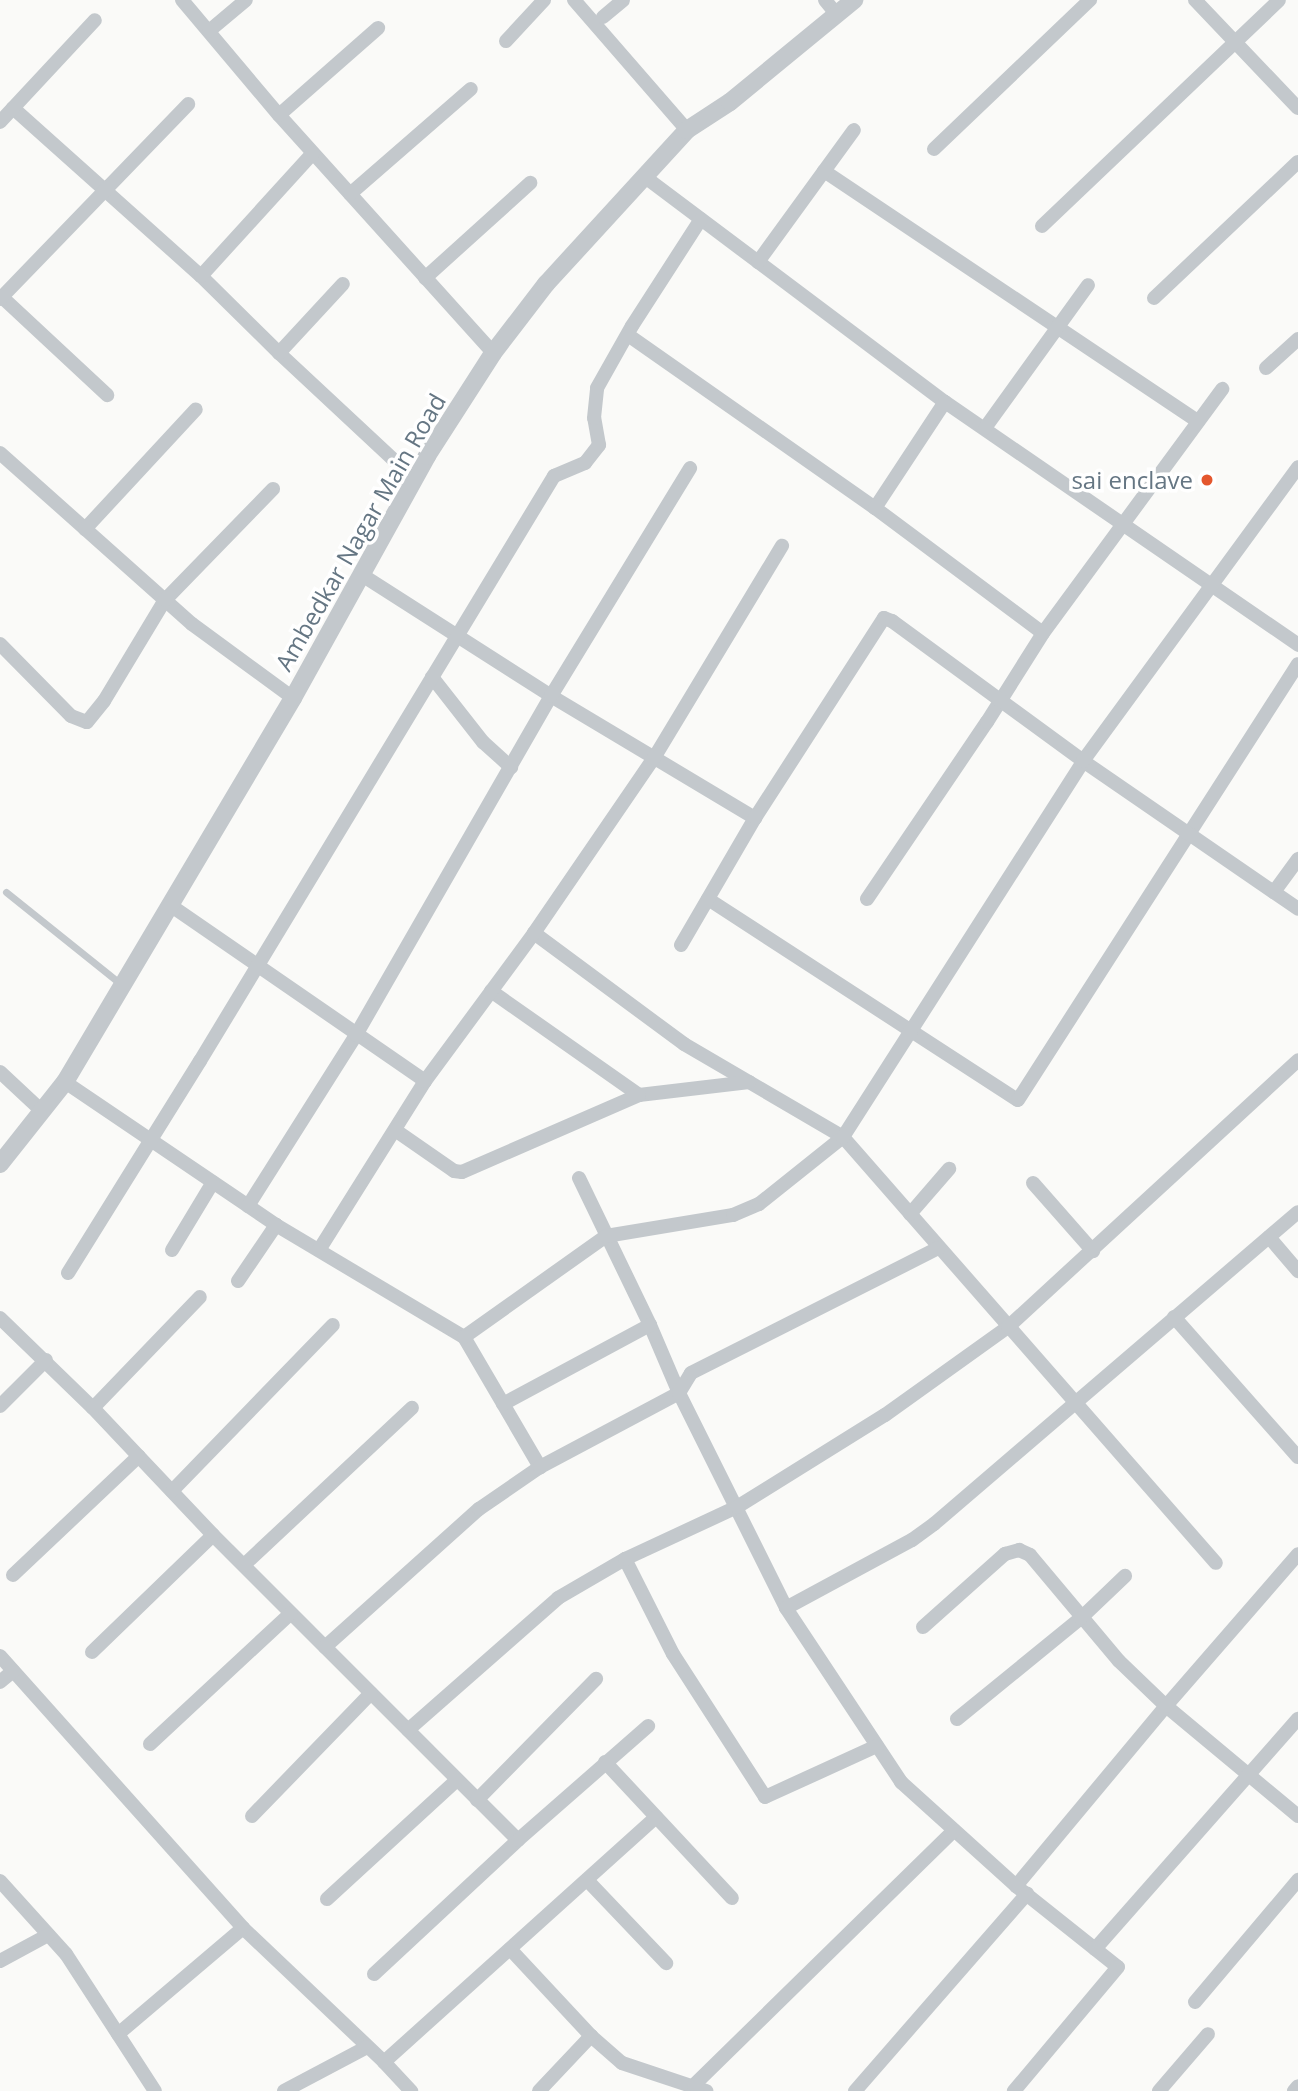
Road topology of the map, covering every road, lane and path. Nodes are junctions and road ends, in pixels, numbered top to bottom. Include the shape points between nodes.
1 (182, 0) edge
2 (246, 0) edge
3 (544, 0) edge
4 (574, 0) edge
5 (623, 0) edge
6 (825, 0) edge
7 (854, 0) edge
8 (1090, 0) edge
9 (1195, 0) edge
10 (1279, 0) edge
11 (837, 15) junction
12 (603, 16) dead end
13 (95, 20) dead end
14 (378, 28) dead end
15 (209, 31) junction
16 (506, 41) dead end
17 (1234, 43) junction
18 (471, 89) dead end
19 (188, 104) dead end
20 (13, 108) junction
21 (1298, 108) edge
22 (279, 115) junction
23 (0, 122) edge
24 (687, 130) junction
25 (854, 131) dead end
26 (934, 149) dead end
27 (313, 153) junction
28 (1298, 162) edge
29 (824, 171) junction
30 (645, 177) junction
31 (530, 183) dead end
32 (105, 190) junction
33 (350, 194) junction
34 (701, 219) junction
35 (1042, 226) dead end
36 (758, 262) junction
37 (201, 276) junction
38 (425, 278) junction
39 (343, 284) dead end
40 (1088, 285) dead end
41 (1, 298) edge
42 (1154, 298) dead end
43 (1060, 328) junction
44 (628, 335) junction
45 (1298, 339) edge
46 (493, 353) junction
47 (279, 354) junction
48 (1266, 368) dead end
49 (1222, 389) dead end
50 (107, 395) dead end
51 (945, 402) junction
52 (196, 409) dead end
53 (1198, 421) junction
54 (985, 428) junction
55 (0, 453) edge
56 (1298, 467) edge
57 (690, 468) dead end
58 (414, 479) junction
59 (273, 489) dead end
60 (875, 508) junction
61 (1124, 524) junction
62 (85, 529) junction
63 (782, 546) dead end
64 (362, 575) junction
65 (1212, 585) junction
66 (165, 600) junction
67 (1043, 633) junction
68 (457, 636) junction
69 (0, 645) edge
70 (1298, 645) edge
71 (1298, 664) edge
72 (432, 677) junction
73 (551, 696) junction
74 (292, 698) junction
75 (1000, 702) junction
76 (654, 758) junction
77 (1083, 761) junction
78 (511, 767) junction
79 (755, 818) junction
80 (1189, 833) junction
81 (1298, 859) edge
82 (6, 892) dead end
83 (1274, 892) junction
84 (708, 899) junction
85 (867, 899) dead end
86 (170, 905) junction
87 (1298, 909) edge
88 (534, 933) junction
89 (681, 945) dead end
90 (257, 968) junction
91 (123, 985) junction
92 (491, 991) junction
93 (914, 1030) junction
94 (356, 1035) junction
95 (1298, 1060) edge
96 (0, 1072) edge
97 (425, 1081) junction
98 (65, 1082) junction
99 (749, 1082) junction
100 (639, 1095) junction
101 (42, 1111) junction
102 (395, 1130) junction
103 (843, 1137) junction
104 (150, 1142) junction
105 (0, 1164) edge
106 (948, 1169) dead end
107 (579, 1178) dead end
108 (213, 1182) junction
109 (1033, 1183) dead end
110 (248, 1206) junction
111 (1298, 1212) edge
112 (909, 1214) junction
113 (276, 1225) junction
114 (606, 1236) junction
115 (1269, 1237) junction
116 (938, 1248) junction
117 (172, 1250) dead end
118 (319, 1250) junction
119 (1093, 1251) junction
120 (1298, 1271) edge
121 (68, 1273) dead end
122 (238, 1281) dead end
123 (200, 1297) dead end
124 (1174, 1317) junction
125 (0, 1318) edge
126 (333, 1325) dead end
127 (650, 1325) junction
128 (1008, 1327) junction
129 (464, 1337) junction
130 (46, 1360) junction
131 (679, 1393) junction
132 (1073, 1402) junction
133 (503, 1404) junction
134 (0, 1406) edge
135 (93, 1408) junction
136 (412, 1408) dead end
137 (139, 1456) junction
138 (1298, 1457) edge
139 (540, 1466) junction
140 (172, 1491) junction
141 (737, 1507) junction
142 (213, 1535) junction
143 (1298, 1554) edge
144 (625, 1559) junction
145 (1216, 1563) dead end
146 (244, 1565) junction
147 (13, 1575) dead end
148 (1125, 1576) dead end
149 (786, 1608) junction
150 (291, 1613) junction
151 (1081, 1618) junction
152 (923, 1627) dead end
153 (325, 1647) junction
154 (92, 1652) dead end
155 (0, 1656) edge
156 (13, 1671) junction
157 (596, 1679) dead end
158 (0, 1682) edge
159 (371, 1693) junction
160 (1166, 1706) junction
161 (957, 1719) dead end
162 (1298, 1719) edge
163 (648, 1726) dead end
164 (408, 1730) junction
165 (150, 1744) dead end
166 (877, 1746) junction
167 (605, 1762) junction
168 (1247, 1773) junction
169 (457, 1780) junction
170 (477, 1800) junction
171 (252, 1816) dead end
172 (1298, 1816) edge
173 (656, 1817) junction
174 (953, 1831) junction
175 (518, 1840) junction
176 (587, 1880) junction
177 (1298, 1880) edge
178 (0, 1881) edge
179 (1022, 1890) junction
180 (732, 1898) dead end
181 (327, 1899) dead end
182 (243, 1928) junction
183 (48, 1935) junction
184 (510, 1949) junction
185 (1095, 1949) junction
186 (0, 1961) edge
187 (666, 1964) dead end
188 (374, 1974) dead end
189 (1195, 2002) dead end
190 (118, 2034) junction
191 (1208, 2034) dead end
192 (591, 2036) junction
193 (367, 2047) junction
194 (384, 2062) junction
195 (1298, 2086) edge
196 (700, 2088) edge
197 (155, 2091) edge
198 (284, 2091) edge
199 (411, 2091) edge
200 (539, 2091) edge
201 (855, 2091) edge
202 (1014, 2091) edge
203 (1159, 2091) edge
204 (1294, 2091) edge

1 - 15 street
2 - 15 street
3 - 16 street
4 - 24 street
5 - 12 street
6 - 11 street
7 - 11 street, Ambedkar Nagar Main Road
8 - 26 street
9 - 17 street
10 - 17 street
11 - 24 street, Ambedkar Nagar Main Road via 730,102
13 - 20 street
14 - 22 street
15 - 22 street
17 - 21 street
17 - 35 street
18 - 33 street
19 - 32 street
20 - 23 street
20 - 32 street
22 - 27 street
24 - 30 street, Ambedkar Nagar Main Road
25 - 29 street
27 - 33 street
27 - 37 street
28 - 42 street
29 - 36 street
29 - 43 street
30 - 34 street
30 - 46 street, Ambedkar Nagar Main Road via 546,284
31 - 38 street
32 - 37 street
32 - 41 street
33 - 38 street
34 - 36 street
34 - 44 street
36 - 51 street
37 - 47 street
38 - 46 street
39 - 47 street
40 - 43 street
41 - 50 street
43 - 53 street
43 - 54 street
44 - 60 street
44 - 68 street via 597,388 594,418 599,445 585,463 554,476
45 - 48 street
46 - 58 street, Ambedkar Nagar Main Road
47 - 58 street
49 - 53 street
51 - 54 street
51 - 60 street
52 - 62 street
53 - 61 street
54 - 61 street
55 - 62 street
56 - 65 street
57 - 73 street
58 - 64 street, Ambedkar Nagar Main Road
59 - 66 street
60 - 67 street
61 - 65 street
61 - 67 street
62 - 66 street
63 - 76 street
64 - 68 street
64 - 74 street, Ambedkar Nagar Main Road
65 - 70 street
65 - 77 street
66 - 69 street via 87,722 71,716
66 - 74 street
67 - 75 street
68 - 72 street
68 - 73 street
71 - 80 street
72 - 78 street via 483,742
72 - 90 street
73 - 76 street
73 - 78 street
74 - 86 street, Ambedkar Nagar Main Road
75 - 77 street
75 - 79 street via 884,618
75 - 85 street
76 - 79 street
76 - 88 street
77 - 80 street
77 - 93 street
78 - 94 street
79 - 84 street
80 - 83 street
80 - 93 street via 1018,1100
81 - 83 street
82 - 91 lane
83 - 87 street
84 - 89 street
84 - 93 street
86 - 90 street
86 - 91 street, Ambedkar Nagar Main Road
88 - 92 street
88 - 99 street via 684,1044
90 - 94 street
90 - 104 street
91 - 98 street, Ambedkar Nagar Main Road
92 - 97 street
92 - 100 street
93 - 103 street
94 - 97 street
94 - 110 street
95 - 119 street
96 - 101 street
97 - 102 street
98 - 101 street, Ambedkar Nagar Main Road
98 - 104 street
99 - 100 street
99 - 103 street
100 - 102 street via 462,1172
101 - 105 street, Ambedkar Nagar Main Road
102 - 118 street
103 - 112 street
103 - 114 street via 759,1204 733,1215
104 - 108 street
104 - 121 street
106 - 112 street
107 - 114 street
108 - 110 street
108 - 117 street
109 - 119 street
110 - 113 street
111 - 115 street
112 - 116 street
113 - 118 street
113 - 122 street
114 - 127 street
114 - 129 street
115 - 120 street
115 - 124 street
116 - 128 street
116 - 131 street via 691,1373
118 - 129 street
119 - 128 street
123 - 135 street
124 - 132 street
124 - 138 street
125 - 130 street
126 - 140 street
127 - 131 street
127 - 133 street
128 - 132 street
128 - 141 street via 885,1415
129 - 133 street
130 - 134 street
130 - 135 street
131 - 139 street
131 - 141 street
132 - 145 street
132 - 149 street via 912,1540
133 - 139 street
135 - 137 street
136 - 146 street
137 - 140 street
137 - 147 street
139 - 153 street via 479,1509
140 - 142 street
141 - 144 street
141 - 149 street
142 - 146 street
142 - 154 street
143 - 160 street
144 - 164 street via 546,1607
144 - 166 street via 673,1654 765,1797
146 - 150 street
148 - 151 street
149 - 166 street
150 - 153 street
150 - 165 street
151 - 152 street via 1030,1555 1019,1550 1005,1554
151 - 160 street
151 - 161 street
153 - 159 street
155 - 156 street
156 - 158 street
156 - 182 street
157 - 170 street
159 - 164 street
159 - 171 street
160 - 168 street
160 - 179 street
162 - 168 street
163 - 167 street
164 - 169 street
166 - 174 street via 901,1782
167 - 173 street
167 - 175 street
168 - 172 street
168 - 185 street
169 - 170 street
169 - 181 street
170 - 175 street
173 - 176 street
173 - 180 street
174 - 179 street
174 - 196 street
175 - 188 street
176 - 184 street
176 - 187 street
177 - 189 street
178 - 183 street
179 - 185 street
179 - 201 street
182 - 190 street
182 - 193 street
183 - 186 street
183 - 190 street
184 - 192 street
184 - 194 street
185 - 202 street via 1118,1967
190 - 197 street
191 - 203 street
192 - 196 street via 622,2063
192 - 200 street
193 - 194 street
193 - 198 street
194 - 199 street
195 - 204 street

